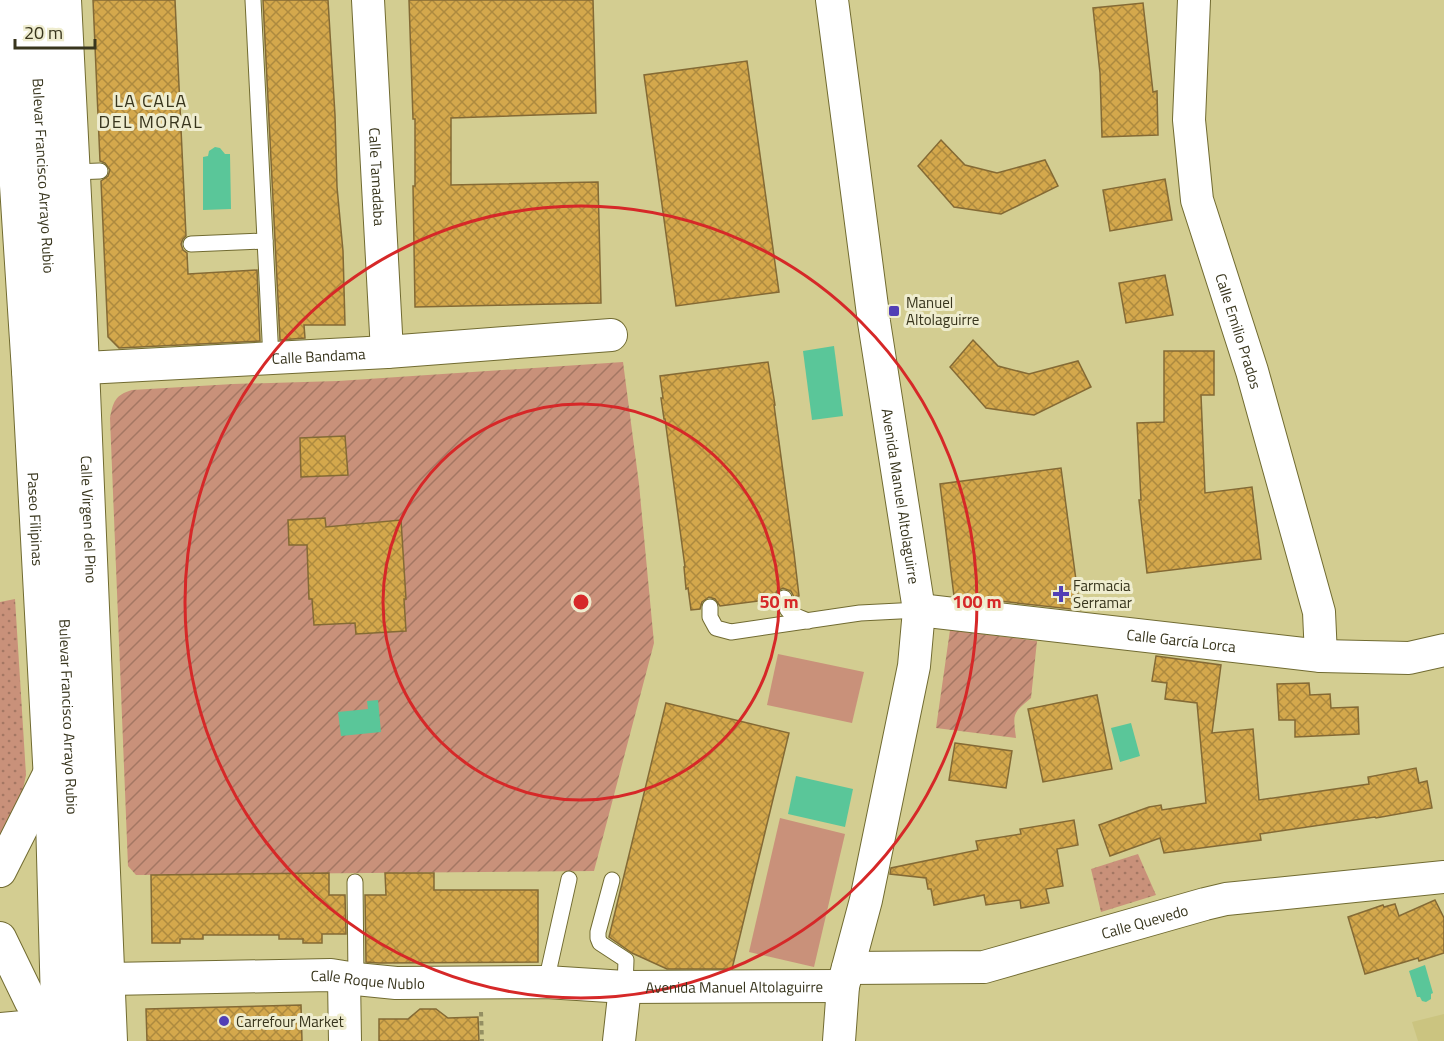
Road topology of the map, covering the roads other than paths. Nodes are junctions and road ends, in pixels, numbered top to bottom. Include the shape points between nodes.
1 (4, 0) edge
2 (34, 0) edge
3 (65, 0) edge
4 (253, 0) edge
5 (368, 0) edge
6 (832, 0) edge
7 (1194, 0) edge
8 (265, 241) junction
9 (191, 244) dead end
10 (611, 335) dead end
11 (54, 351) dead end
12 (387, 352) junction
13 (271, 359) junction
14 (83, 369) junction
15 (28, 371) junction
16 (56, 391) dead end
17 (784, 598) dead end
18 (710, 607) dead end
19 (919, 610) junction
20 (808, 621) junction
21 (1444, 650) edge
22 (1321, 656) junction
23 (50, 773) junction
24 (0, 871) edge
25 (1444, 877) edge
26 (569, 879) dead end
27 (612, 880) dead end
28 (355, 882) dead end
29 (0, 938) edge
30 (846, 977) junction
31 (108, 979) junction
32 (350, 979) junction
33 (546, 982) junction
34 (625, 987) junction
35 (0, 1029) edge
36 (66, 1035) edge
37 (111, 1041) edge
38 (345, 1041) edge
39 (619, 1041) edge
40 (839, 1041) edge

1 - 15 street, Paseo Filipinas
2 - 11 street, Bulevar Francisco Arrayo Rubio
3 - 14 street, Calle Virgen del Pino via 87,171
4 - 8 lane
5 - 12 street, Calle Tamadaba
6 - 19 street, Avenida Manuel Altolaguirre via 874,322
7 - 22 street, Calle Emilio Prados via 1189,120 1197,200 1252,371 1319,612
8 - 9 lane
8 - 13 lane
10 - 12 street, Calle Bandama
12 - 13 street, Calle Bandama
13 - 14 street, Calle Bandama
14 - 15 street, Calle Bandama
14 - 31 street, Calle Virgen del Pino
15 - 23 street, Paseo Filipinas
16 - 36 street, Bulevar Francisco Arrayo Rubio
17 - 20 lane via 791,614
18 - 20 lane via 710,618 716,628 731,632
19 - 20 lane
19 - 22 street, Calle García Lorca
19 - 30 street, Avenida Manuel Altolaguirre via 911,677 866,900
21 - 22 street, Calle García Lorca via 1409,658
23 - 24 street
23 - 36 street, Paseo Filipinas
25 - 30 street, Calle Quevedo via 1226,899 984,967
26 - 33 lane
27 - 34 lane via 598,938 626,960
28 - 32 lane
29 - 36 street via 31,1002
30 - 34 street, Avenida Manuel Altolaguirre
30 - 40 street, Avenida Manuel Altolaguirre
31 - 32 street, Calle Roque Nublo via 330,975
31 - 37 street, Calle Virgen del Pino
32 - 33 street, Calle Roque Nublo
32 - 38 street
33 - 34 street, Calle Roque Nublo
34 - 39 street
35 - 36 street

